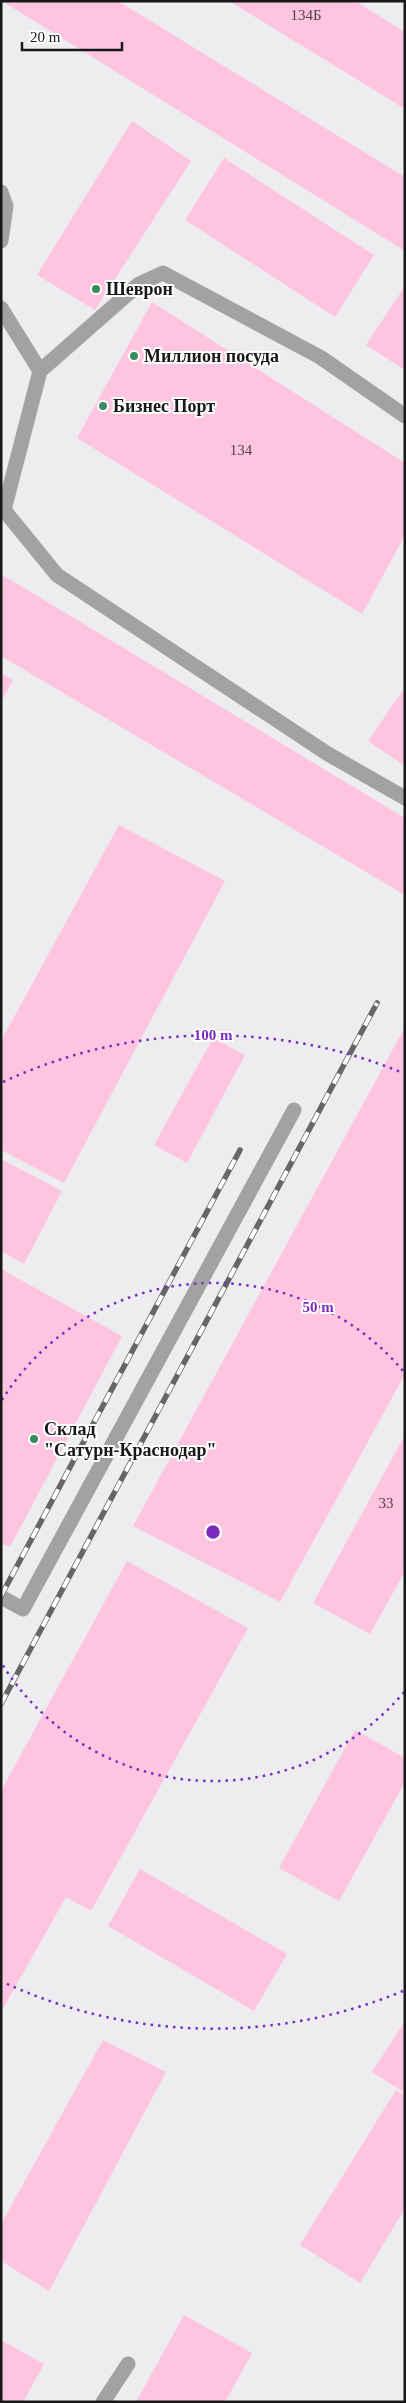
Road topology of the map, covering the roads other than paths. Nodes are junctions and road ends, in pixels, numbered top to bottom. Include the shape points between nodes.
1 (1, 192) edge
2 (1, 241) edge
3 (1, 308) edge
4 (40, 371) junction
5 (405, 416) edge
6 (405, 798) edge
7 (294, 1110) dead end
8 (1, 1597) edge
9 (128, 2364) dead end
10 (103, 2402) edge

1 - 2 lane via 6,206
3 - 4 lane
4 - 5 lane via 138,284 163,273 320,357
4 - 6 lane via 4,510 57,575 328,754
7 - 8 lane via 23,1609
9 - 10 lane

